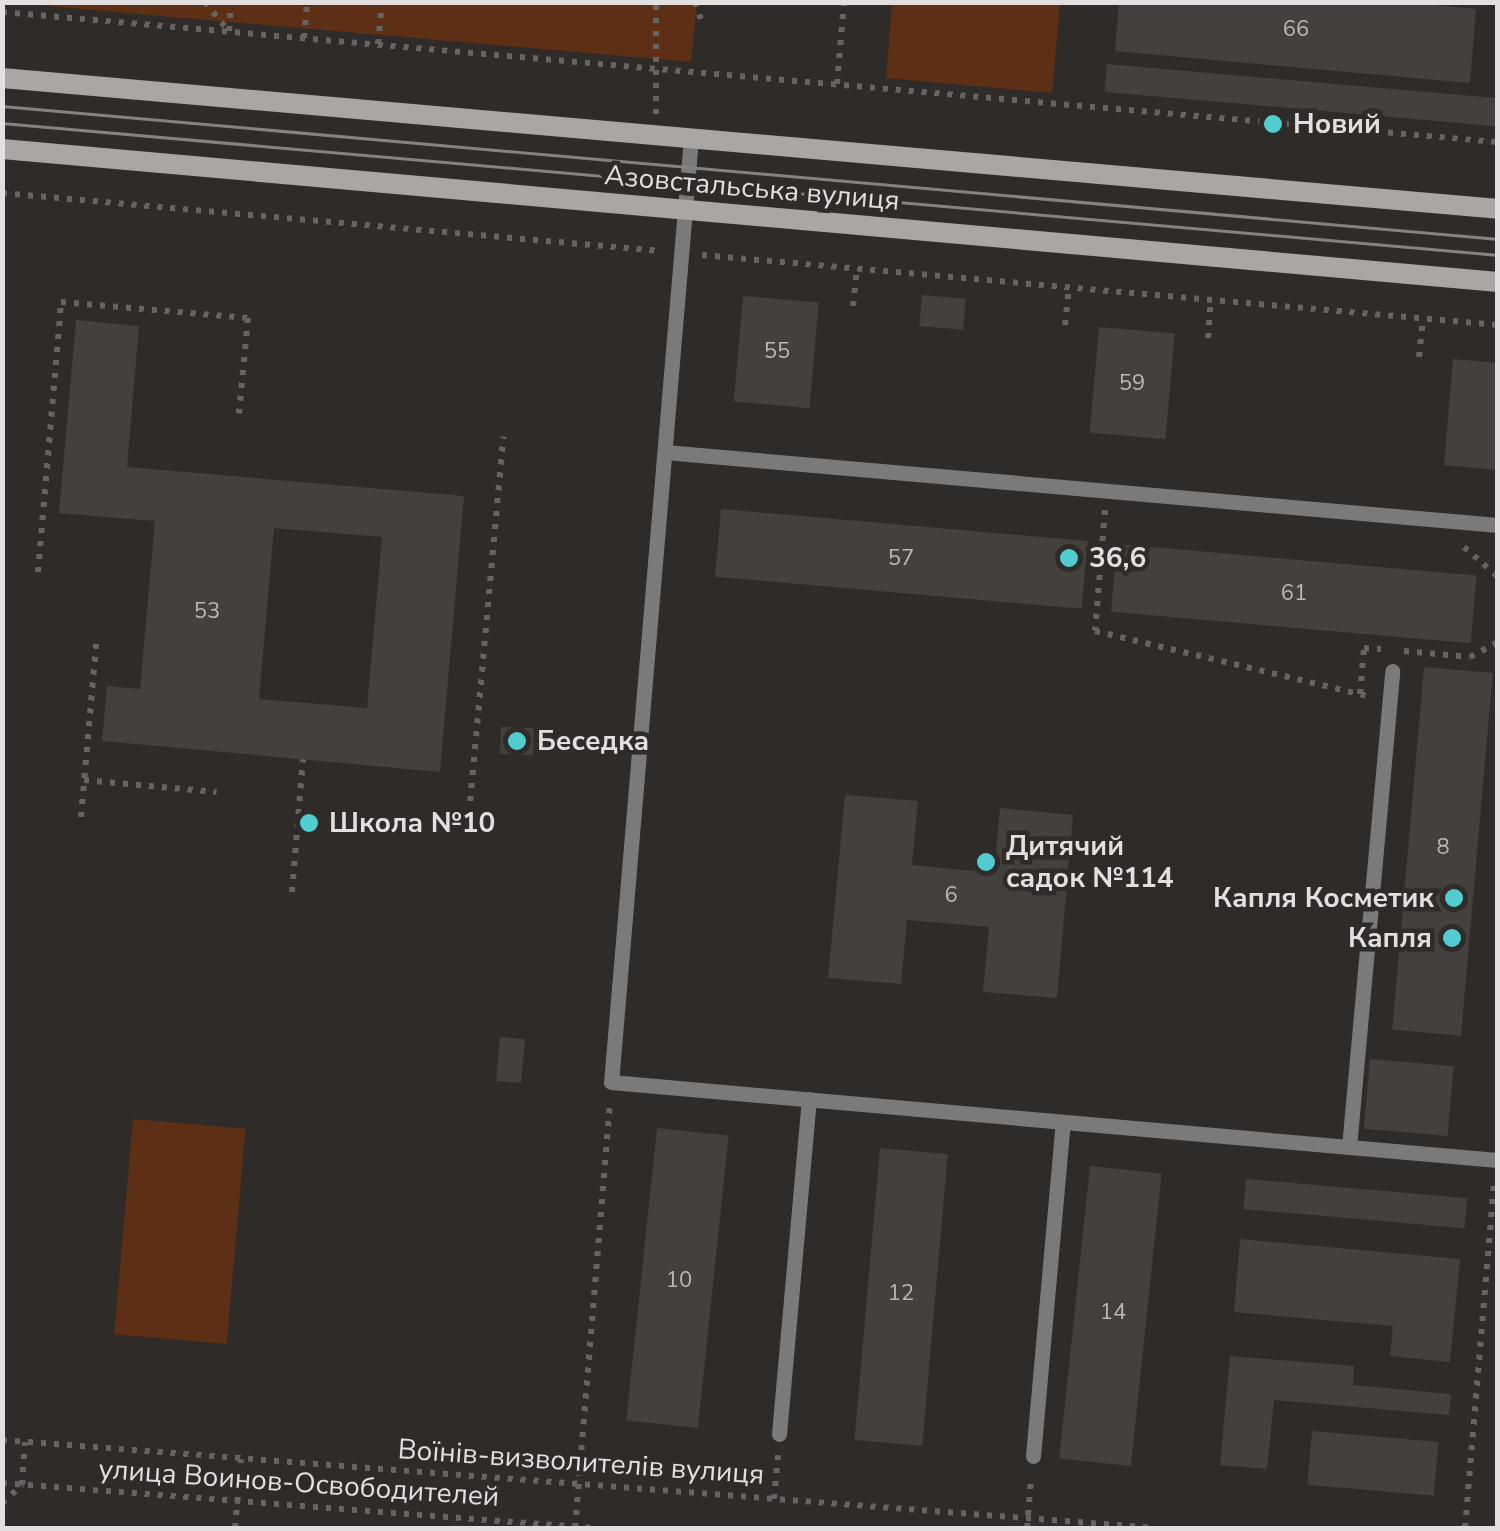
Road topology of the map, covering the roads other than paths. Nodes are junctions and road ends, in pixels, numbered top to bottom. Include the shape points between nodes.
1 (2, 78) edge
2 (691, 138) junction
3 (2, 150) edge
4 (1498, 209) edge
5 (685, 210) junction
6 (1498, 282) edge
7 (664, 452) junction
8 (1498, 526) edge
9 (1392, 671) dead end
10 (809, 1099) junction
11 (1063, 1122) junction
12 (1349, 1148) junction
13 (1497, 1160) edge
14 (780, 1434) road end
15 (1033, 1456) road end

1 - 2 street, Азовстальська вулиця
2 - 4 street, Азовстальська вулиця
2 - 5 lane
3 - 5 street, Азовстальська вулиця
5 - 6 street, Азовстальська вулиця
5 - 7 lane
7 - 8 lane
7 - 10 lane via 611,1082
9 - 12 lane
10 - 11 lane
10 - 14 lane
11 - 12 lane
11 - 15 lane
12 - 13 lane

